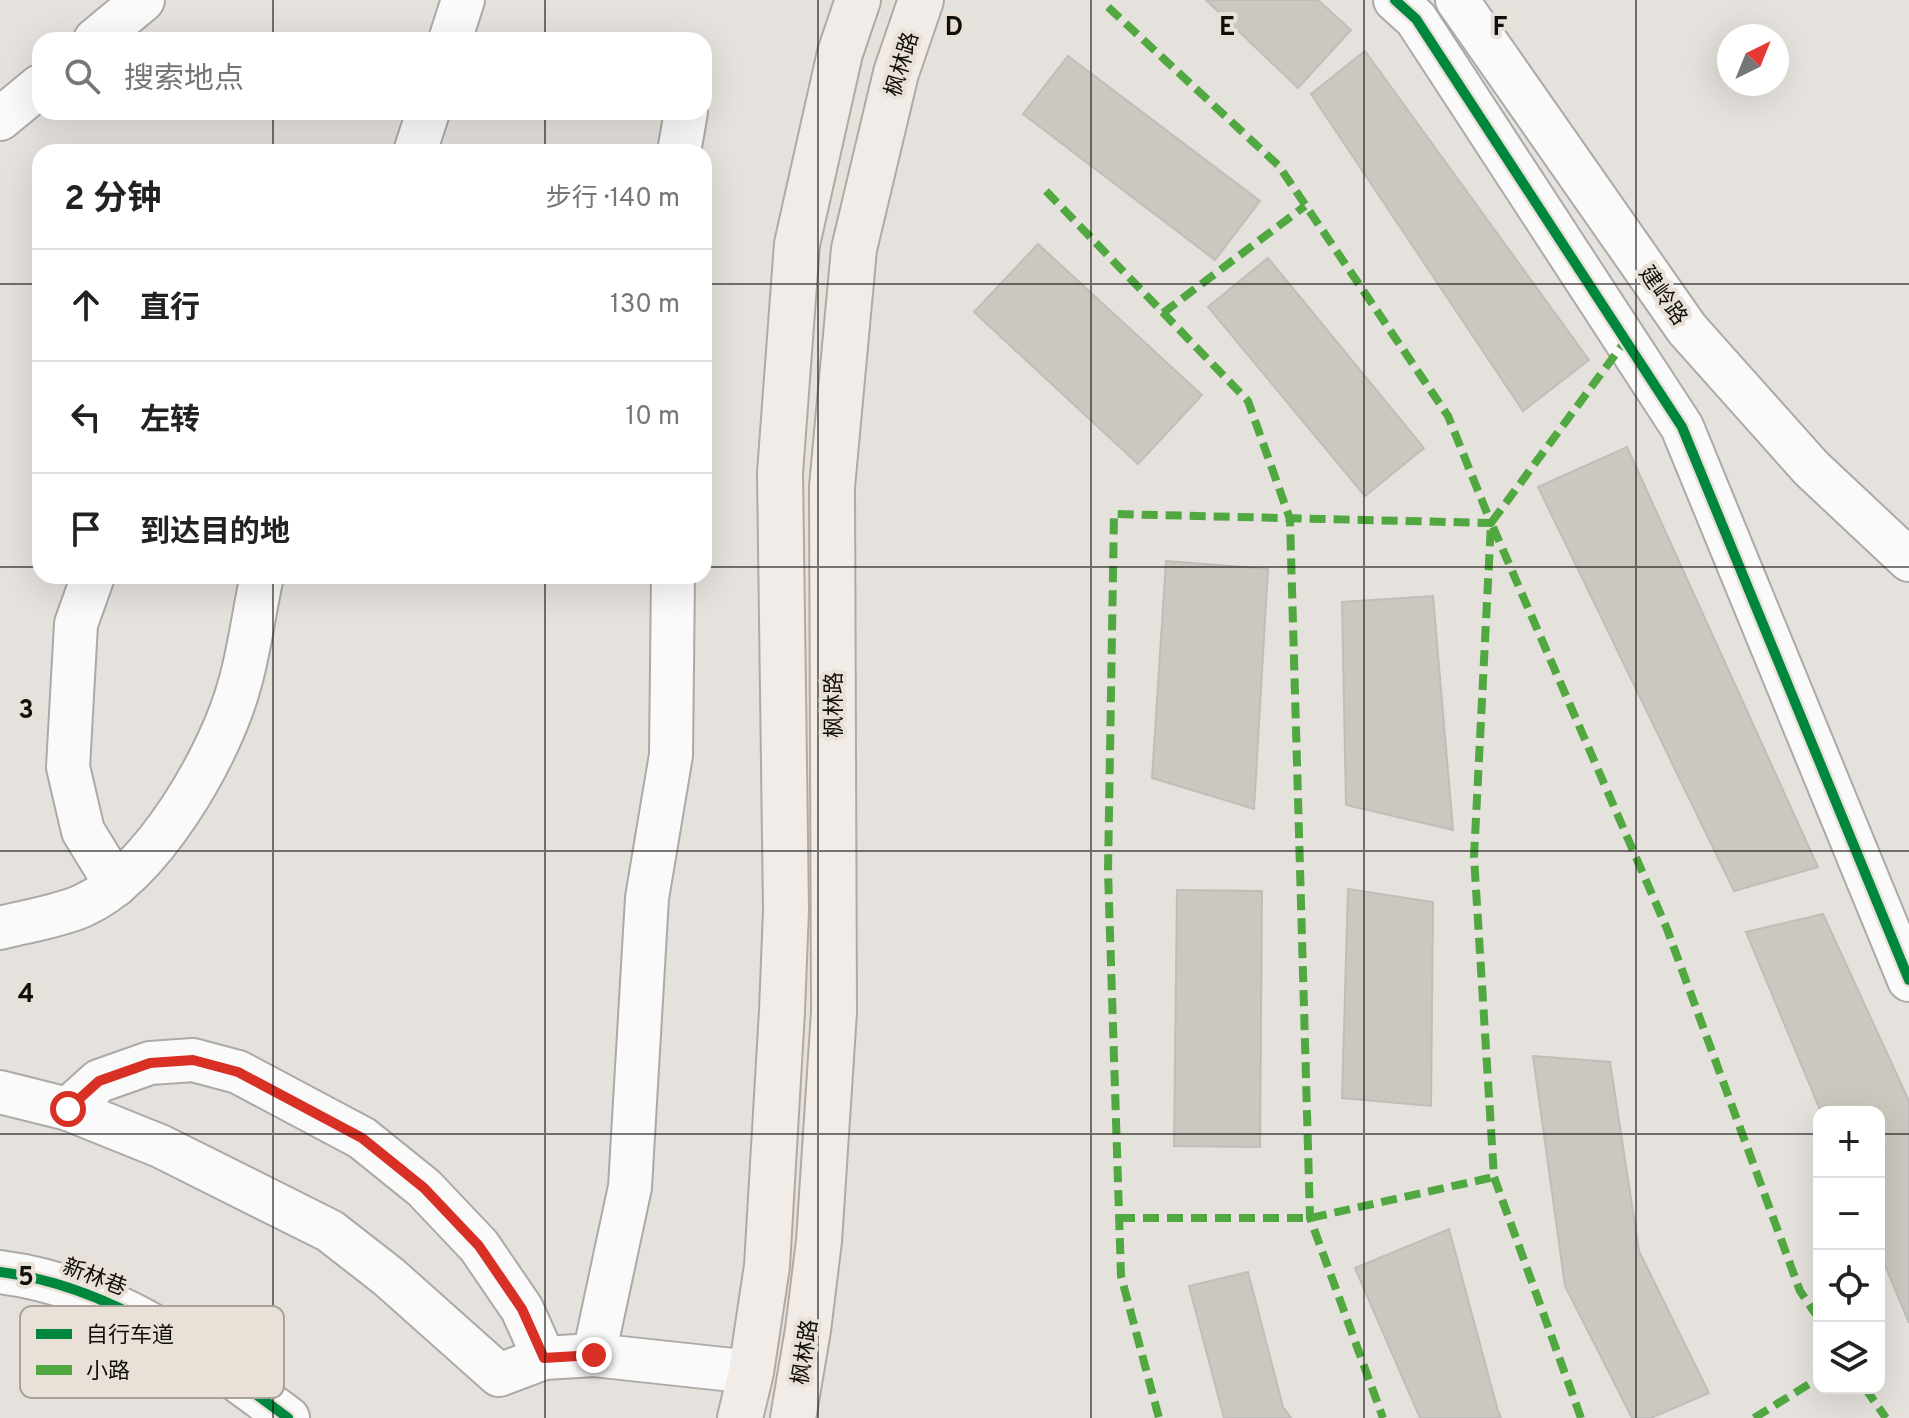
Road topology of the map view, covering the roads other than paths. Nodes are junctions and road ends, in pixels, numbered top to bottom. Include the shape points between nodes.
1 (143, 0) edge
2 (463, 0) edge
3 (858, 0) edge
4 (921, 0) edge
5 (1395, 0) edge
6 (1457, 0) edge
7 (105, 32) edge
8 (453, 32) edge
9 (32, 93) edge
10 (0, 119) edge
11 (425, 120) edge
12 (685, 120) edge
13 (418, 144) edge
14 (680, 144) edge
15 (1909, 560) edge
16 (90, 584) edge
17 (260, 584) edge
18 (673, 584) edge
19 (116, 885) junction
20 (0, 928) edge
21 (1909, 980) edge
22 (0, 1092) edge
23 (68, 1109) junction
24 (0, 1272) edge
25 (117, 1306) edge
26 (594, 1355) junction
27 (544, 1358) junction
28 (751, 1372) junction
29 (261, 1398) edge
30 (288, 1418) edge
31 (740, 1418) edge
32 (793, 1418) edge

1 - 7 street
2 - 8 street
3 - 28 main road via 840,53 795,259 780,473 785,953 767,1266
4 - 32 main road, 枫林路 via 896,73 854,249 832,487 834,1012 819,1241
5 - 21 street via 1416,19 1682,427
6 - 15 street, 建岭路 via 1687,329 1811,468
9 - 10 street
11 - 13 street
12 - 14 street
16 - 19 street via 76,624 68,767 83,831
17 - 19 street via 240,684 215,752 169,828
18 - 26 street via 671,755 647,898 630,1187
19 - 20 street via 82,906
22 - 23 street
23 - 27 street via 160,1146 330,1231 499,1375
23 - 27 street via 99,1081 150,1063 193,1060 238,1072 362,1138 424,1188 479,1246 522,1309
24 - 25 street, 新林巷 via 40,1277
26 - 27 street
26 - 28 street
28 - 31 main road
29 - 30 street, 新林巷

